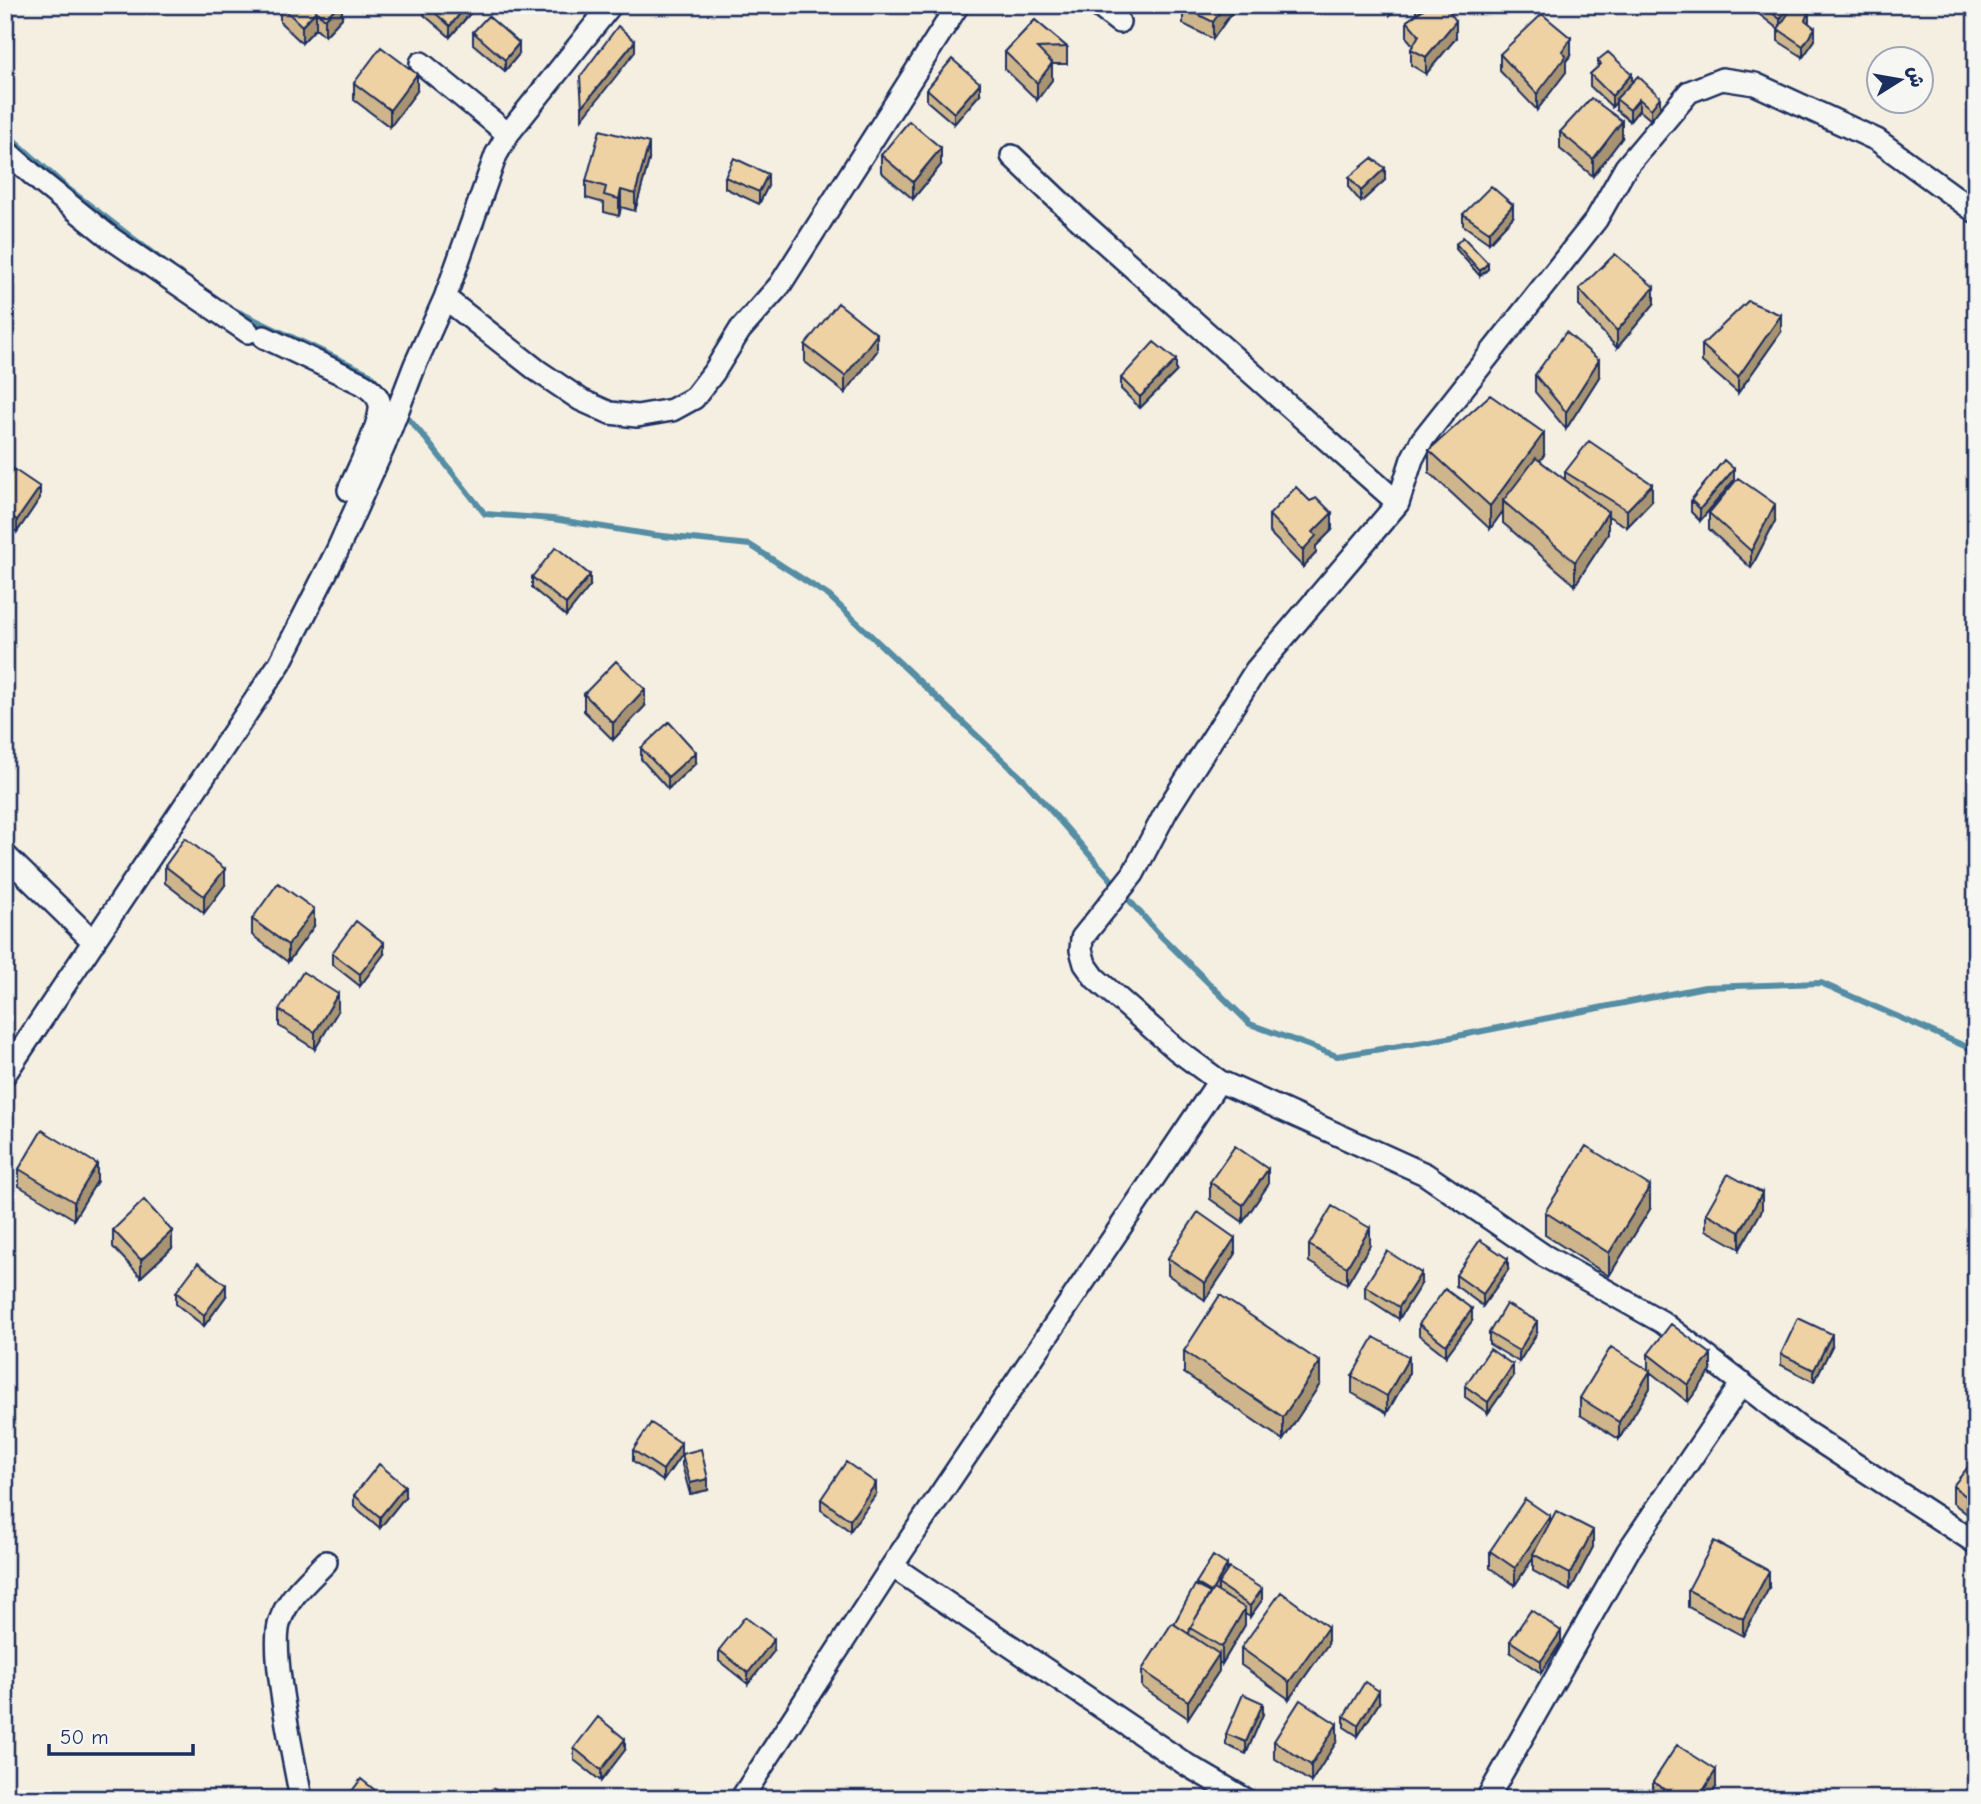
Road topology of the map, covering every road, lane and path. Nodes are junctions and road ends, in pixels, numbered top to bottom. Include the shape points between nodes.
1 (611, 5) edge
2 (958, 5) edge
3 (1097, 5) edge
4 (1119, 22) dead end
5 (421, 63) dead end
6 (508, 134) junction
7 (5, 150) edge
8 (1012, 156) dead end
9 (1976, 212) edge
10 (445, 298) junction
11 (1398, 503) junction
12 (280, 663) junction
13 (5, 855) edge
14 (94, 942) junction
15 (5, 1074) edge
16 (1219, 1081) junction
17 (1742, 1383) junction
18 (1976, 1543) edge
19 (326, 1562) dead end
20 (892, 1566) junction
21 (301, 1799) edge
22 (741, 1799) edge
23 (1245, 1799) edge
24 (1488, 1799) edge

1 - 6 street
2 - 10 street via 780,285 740,330 694,398 672,410 637,416 610,413 538,372
3 - 4 street
5 - 6 street
6 - 10 street via 488,174
7 - 12 street via 112,239 256,335 375,392 380,404 377,424 289,626
8 - 11 street
9 - 11 street via 1877,140 1755,84 1722,79 1689,92 1626,167 1596,219 1422,440
10 - 12 street via 342,540
11 - 16 street via 1256,670 1167,810 1133,874 1082,938 1085,964 1095,978
12 - 14 street
13 - 14 street
14 - 15 street
16 - 17 street via 1425,1174 1543,1255 1662,1322
16 - 20 street
17 - 18 street via 1801,1429
17 - 24 street via 1628,1551
19 - 21 street via 292,1597 279,1622 277,1638
20 - 22 street
20 - 23 street via 1187,1765

